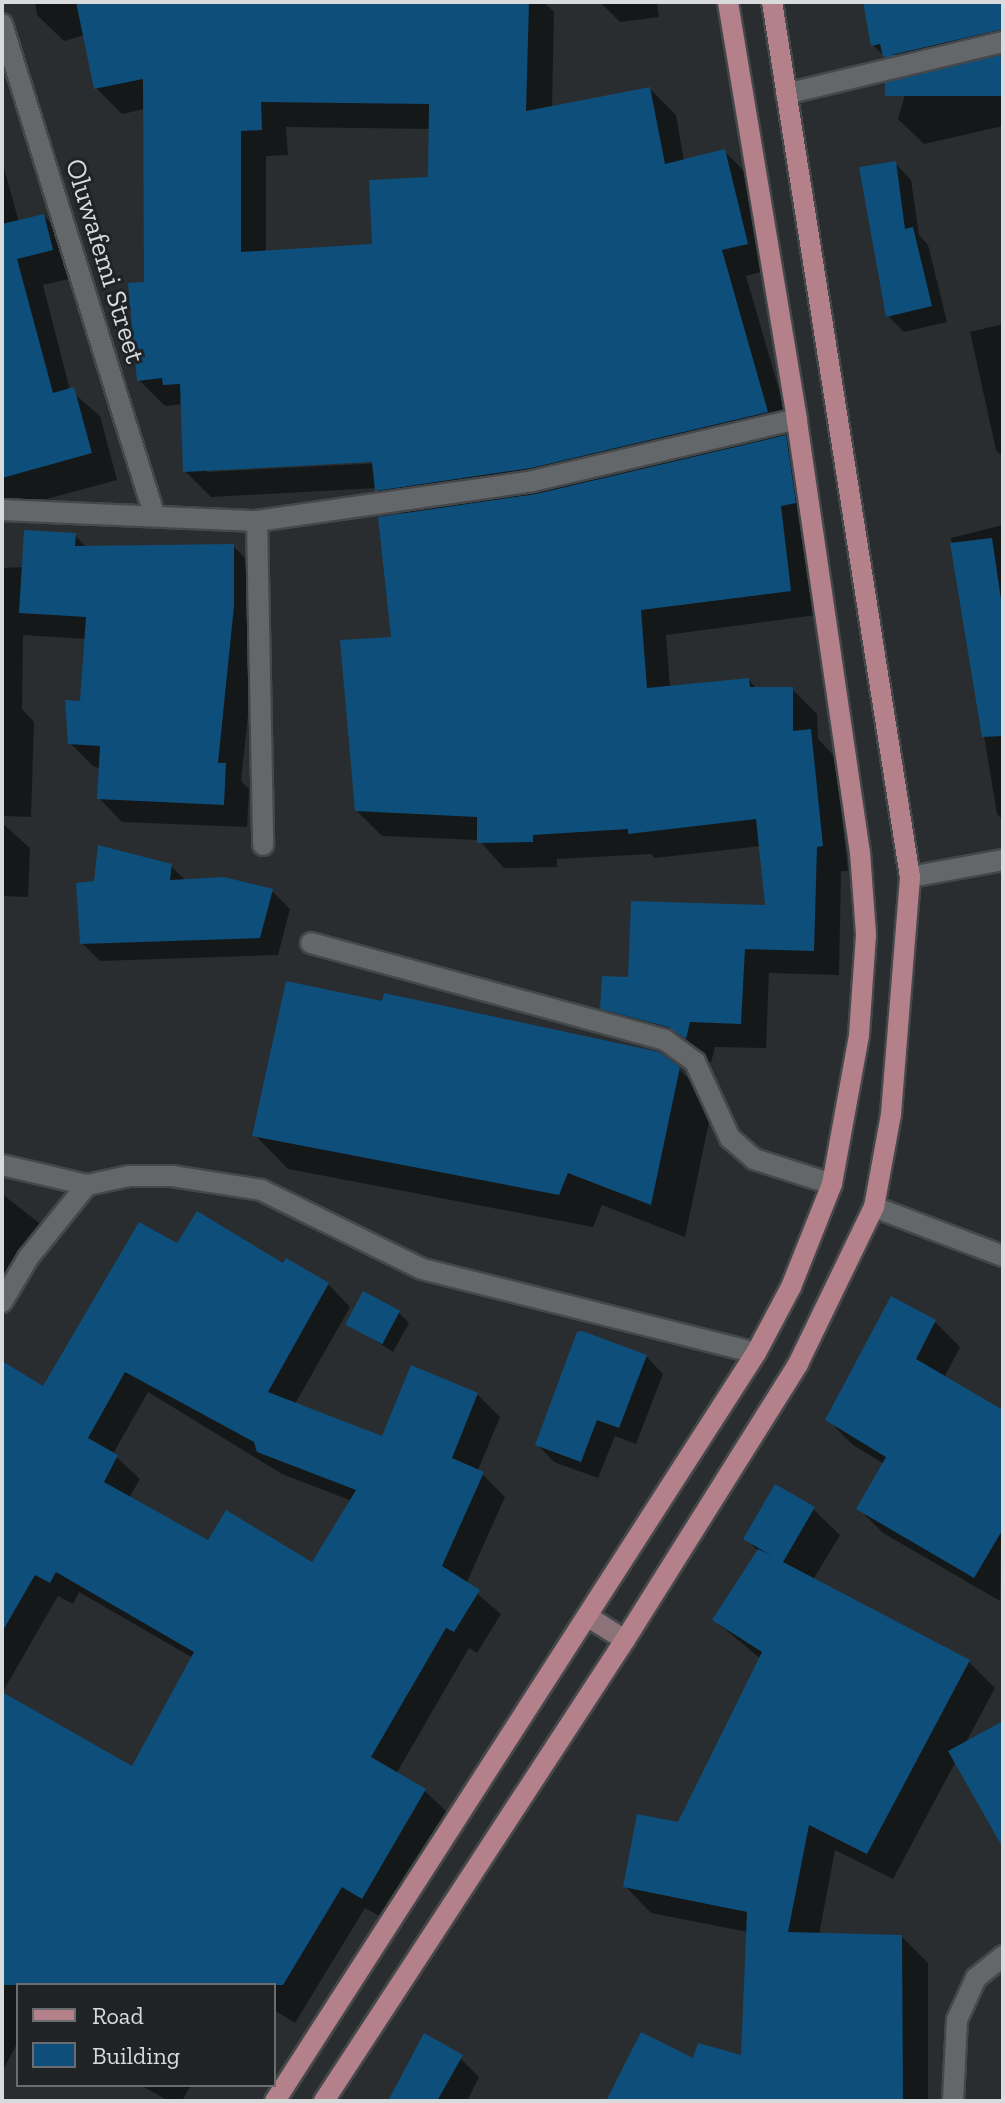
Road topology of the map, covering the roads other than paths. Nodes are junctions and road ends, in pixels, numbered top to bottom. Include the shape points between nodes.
1 (728, 2) edge
2 (772, 2) edge
3 (2, 24) edge
4 (1003, 42) edge
5 (786, 94) junction
6 (797, 419) junction
7 (2, 510) edge
8 (154, 514) junction
9 (257, 521) junction
10 (263, 845) dead end
11 (1003, 860) edge
12 (910, 877) junction
13 (311, 943) dead end
14 (2, 1165) edge
15 (832, 1184) junction
16 (87, 1185) junction
17 (874, 1207) junction
18 (1003, 1256) edge
19 (2, 1302) edge
20 (756, 1353) junction
21 (590, 1618) junction
22 (625, 1640) junction
23 (1003, 1956) edge
24 (275, 2101) edge
25 (324, 2101) edge
26 (953, 2101) edge

1 - 6 main road
2 - 5 main road
3 - 8 street, Oluwafemi Street
4 - 5 street
5 - 12 main road
6 - 9 street via 533,481
6 - 15 main road via 860,853 866,934 859,1035
7 - 8 street
8 - 9 street
9 - 10 street
11 - 12 street
12 - 17 main road via 894,1085
13 - 15 street via 665,1040 695,1062 730,1138 754,1159
14 - 16 street
15 - 20 main road via 791,1287
16 - 19 street via 28,1258
16 - 20 street via 129,1176 172,1176 261,1190 422,1269
17 - 18 street
17 - 22 main road via 798,1364
20 - 21 main road
21 - 22 main road
21 - 24 main road
22 - 25 main road
23 - 26 street via 976,1978 957,2020

